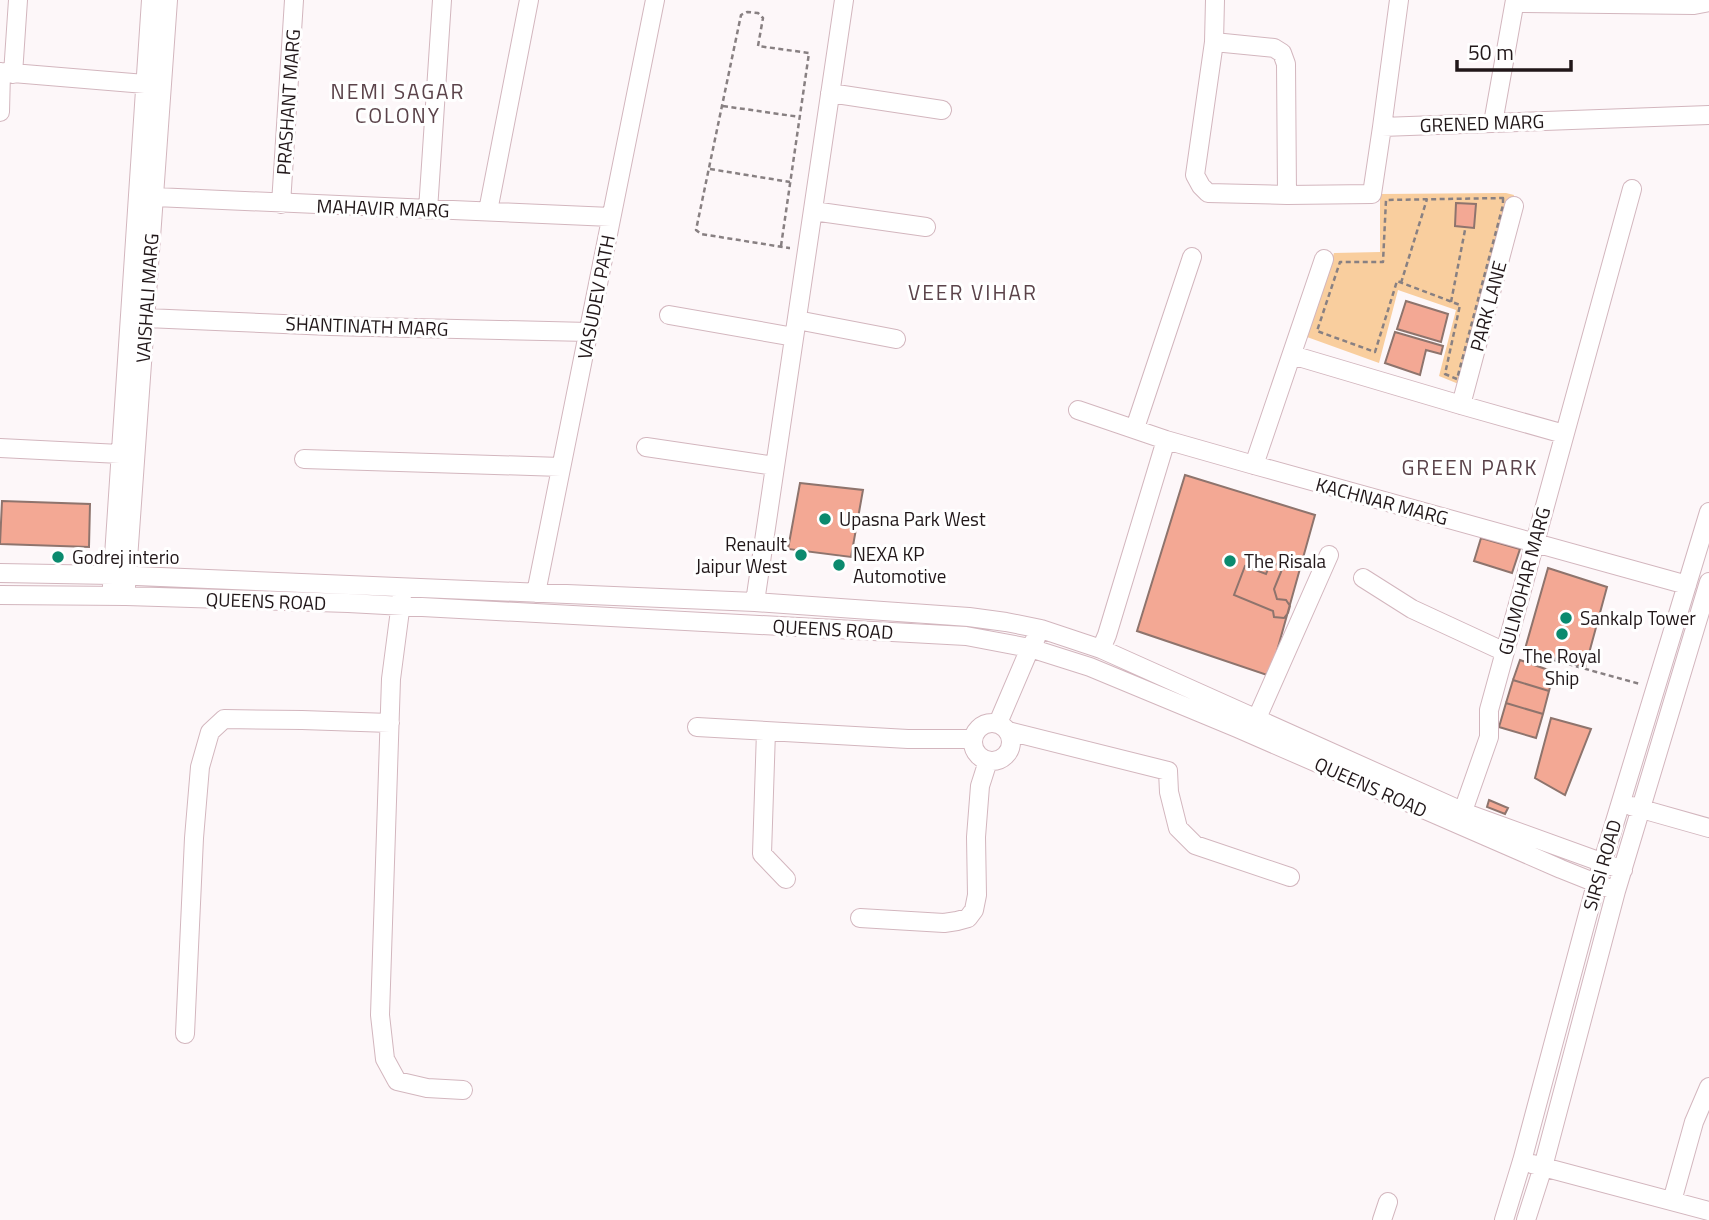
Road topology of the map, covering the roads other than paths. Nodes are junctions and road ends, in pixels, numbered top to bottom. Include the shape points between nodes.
1 (18, 0) edge
2 (150, 0) edge
3 (168, 0) edge
4 (295, 0) edge
5 (442, 0) edge
6 (529, 0) edge
7 (655, 0) edge
8 (844, 0) edge
9 (1215, 0) edge
10 (1399, 0) edge
11 (1515, 1) edge
12 (1599, 2) edge
13 (1709, 2) edge
14 (1214, 42) junction
15 (5, 72) edge
16 (153, 84) junction
17 (830, 93) junction
18 (942, 110) dead end
19 (0, 112) edge
20 (1709, 115) edge
21 (1493, 123) junction
22 (1382, 127) junction
23 (1632, 189) dead end
24 (1287, 195) junction
25 (155, 198) junction
26 (281, 204) junction
27 (1514, 206) dead end
28 (428, 210) junction
29 (488, 211) junction
30 (813, 212) junction
31 (611, 217) junction
32 (926, 227) dead end
33 (1192, 257) dead end
34 (1324, 259) dead end
35 (669, 315) dead end
36 (146, 318) junction
37 (795, 329) junction
38 (589, 332) junction
39 (896, 339) dead end
40 (1292, 355) junction
41 (1461, 405) junction
42 (1078, 410) dead end
43 (1135, 428) junction
44 (1564, 434) junction
45 (1166, 440) junction
46 (646, 447) dead end
47 (0, 448) edge
48 (120, 454) junction
49 (304, 459) dead end
50 (1254, 465) junction
51 (775, 466) junction
52 (561, 467) junction
53 (1709, 512) edge
54 (1535, 543) junction
55 (1329, 555) dead end
56 (1701, 568) edge
57 (0, 573) edge
58 (120, 576) junction
59 (1363, 578) dead end
60 (1709, 582) edge
61 (1687, 585) junction
62 (536, 593) junction
63 (0, 595) edge
64 (119, 596) junction
65 (402, 597) junction
66 (755, 602) junction
67 (1041, 629) junction
68 (1030, 648) junction
69 (1101, 649) junction
70 (1505, 652) junction
71 (1256, 718) junction
72 (390, 723) junction
73 (697, 727) dead end
74 (1003, 727) junction
75 (766, 731) junction
76 (973, 739) junction
77 (988, 761) junction
78 (1620, 803) junction
79 (1640, 809) junction
80 (1463, 811) junction
81 (1709, 828) edge
82 (1602, 862) junction
83 (1623, 870) junction
84 (1290, 877) dead end
85 (786, 879) dead end
86 (1596, 884) junction
87 (1616, 891) junction
88 (860, 918) dead end
89 (185, 1034) dead end
90 (1709, 1087) edge
91 (463, 1090) dead end
92 (1521, 1161) junction
93 (1543, 1167) junction
94 (1672, 1201) junction
95 (1388, 1202) dead end
96 (1709, 1211) edge
97 (1382, 1220) edge
98 (1504, 1220) edge
99 (1526, 1220) edge

1 - 15 street
2 - 16 street, VAISHALI MARG
3 - 16 street, VAISHALI MARG
4 - 26 street, PRASHANT MARG
5 - 28 street
6 - 29 street
7 - 31 street, VASUDEV PATH
8 - 17 street
9 - 14 street
10 - 22 street
11 - 12 street
11 - 21 street
12 - 13 street
14 - 24 street via 1274,48 1282,53 1286,64
14 - 24 street via 1195,175 1208,193
15 - 16 street
15 - 19 street
16 - 25 street, VAISHALI MARG
16 - 48 street, VAISHALI MARG
17 - 18 street
17 - 30 street
20 - 21 street, GRENED MARG
21 - 22 street, GRENED MARG
22 - 24 street via 1372,194
23 - 44 street, GULMOHAR MARG
25 - 26 street, MAHAVIR MARG
25 - 36 street, VAISHALI MARG
26 - 28 street, MAHAVIR MARG
27 - 41 street, PARK LANE
28 - 29 street, MAHAVIR MARG
29 - 31 street, MAHAVIR MARG
30 - 32 street
30 - 37 street
31 - 38 street, VASUDEV PATH
33 - 43 street
34 - 40 street
35 - 37 street
36 - 38 street, SHANTINATH MARG
36 - 58 street, VAISHALI MARG
37 - 39 street
37 - 51 street
38 - 52 street, VASUDEV PATH
40 - 41 street
40 - 50 street
41 - 44 street
42 - 43 street, KACHNAR MARG
43 - 45 street, KACHNAR MARG
44 - 54 street, GULMOHAR MARG
45 - 50 street, KACHNAR MARG
45 - 69 street
46 - 51 street
47 - 48 street
48 - 58 street, VAISHALI MARG
49 - 52 street
50 - 54 street, KACHNAR MARG
51 - 66 street
52 - 62 street, VASUDEV PATH
53 - 56 street, SIRSI ROAD
54 - 61 street, KACHNAR MARG
54 - 70 street, GULMOHAR MARG
55 - 71 street
56 - 61 street, SIRSI ROAD
57 - 58 street, QUEENS ROAD
58 - 64 street, VAISHALI MARG
58 - 65 street, QUEENS ROAD
59 - 70 street via 1412,609
60 - 79 street, SIRSI ROAD
61 - 78 street, SIRSI ROAD
62 - 65 street, QUEENS ROAD
62 - 66 street, QUEENS ROAD
63 - 64 street, QUEENS ROAD
64 - 65 street, QUEENS ROAD
65 - 68 street, QUEENS ROAD via 966,636
65 - 72 street
66 - 67 street, QUEENS ROAD via 969,617
67 - 68 street
67 - 69 street, QUEENS ROAD
68 - 74 street
68 - 86 street, QUEENS ROAD via 1090,667 1237,728
69 - 71 street, QUEENS ROAD
70 - 80 street, GULMOHAR MARG via 1489,710 1489,737
71 - 80 street, QUEENS ROAD
72 - 89 street via 223,719 210,732 200,767 194,838
72 - 91 street via 380,1015 385,1059 397,1082
73 - 75 street
74 - 76 street via 985,724
74 - 77 street via 1012,743 1001,759
74 - 84 street via 1168,771 1178,828 1195,845
75 - 76 street
75 - 85 street via 762,854
76 - 77 street via 978,755
77 - 88 street via 980,786 977,895 968,918 944,923
78 - 79 street
78 - 82 street, SIRSI ROAD
79 - 81 street
79 - 83 street, SIRSI ROAD
80 - 82 street, QUEENS ROAD
82 - 83 street, QUEENS ROAD
82 - 86 street, SIRSI ROAD
83 - 87 street, SIRSI ROAD
86 - 87 street, QUEENS ROAD
86 - 92 street, SIRSI ROAD
87 - 93 street, SIRSI ROAD
90 - 94 street
92 - 93 street
92 - 98 street, SIRSI ROAD
93 - 94 street
93 - 99 street, SIRSI ROAD
94 - 96 street
95 - 97 street

